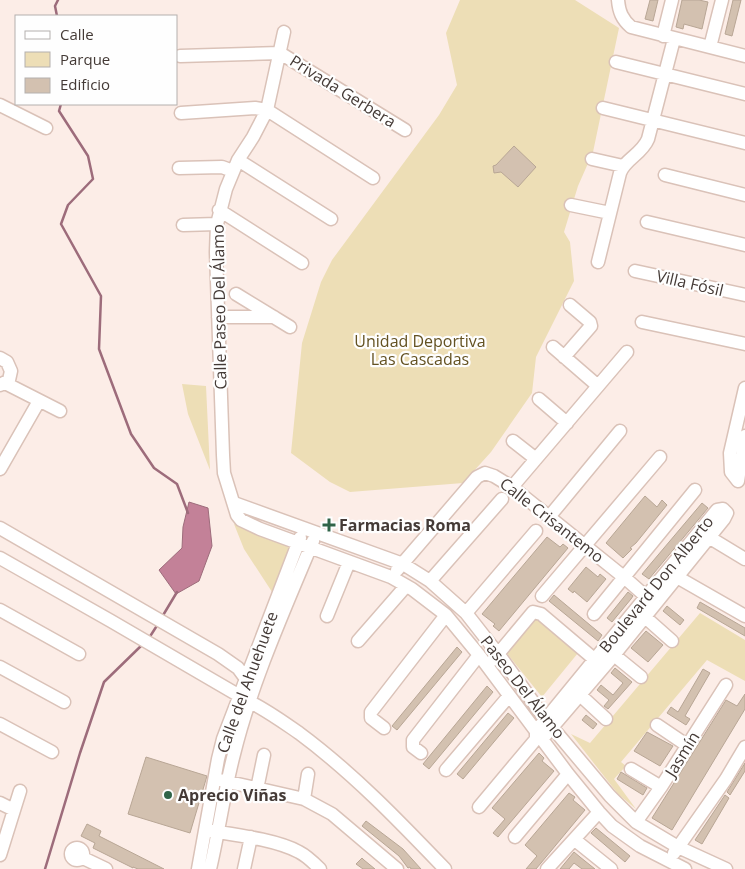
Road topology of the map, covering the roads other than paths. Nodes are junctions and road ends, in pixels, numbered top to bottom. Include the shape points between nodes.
1 (618, 0) edge
2 (672, 0) edge
3 (722, 0) edge
4 (284, 32) dead end
5 (669, 37) junction
6 (710, 47) junction
7 (280, 53) junction
8 (180, 56) dead end
9 (745, 56) edge
10 (616, 62) dead end
11 (666, 74) junction
12 (745, 94) edge
13 (0, 105) edge
14 (603, 108) dead end
15 (267, 110) junction
16 (181, 113) dead end
17 (654, 120) junction
18 (46, 128) dead end
19 (405, 130) dead end
20 (745, 143) edge
21 (592, 159) dead end
22 (236, 166) junction
23 (622, 166) junction
24 (179, 168) dead end
25 (665, 176) dead end
26 (373, 178) dead end
27 (745, 194) edge
28 (571, 205) dead end
29 (219, 210) junction
30 (610, 212) junction
31 (331, 219) dead end
32 (647, 222) dead end
33 (217, 224) junction
34 (184, 225) dead end
35 (745, 245) edge
36 (598, 262) dead end
37 (302, 263) dead end
38 (635, 271) dead end
39 (236, 294) dead end
40 (745, 295) edge
41 (570, 305) dead end
42 (218, 317) junction
43 (274, 317) junction
44 (642, 322) dead end
45 (290, 327) dead end
46 (745, 344) edge
47 (553, 347) dead end
48 (628, 352) dead end
49 (564, 357) junction
50 (0, 358) edge
51 (2, 385) edge
52 (598, 386) junction
53 (745, 388) edge
54 (539, 398) dead end
55 (40, 401) junction
56 (60, 411) dead end
57 (567, 423) junction
58 (620, 430) dead end
59 (745, 440) edge
60 (513, 441) dead end
61 (660, 457) dead end
62 (536, 458) junction
63 (0, 469) edge
64 (738, 481) junction
65 (512, 487) junction
66 (695, 490) dead end
67 (745, 492) edge
68 (502, 499) dead end
69 (234, 503) junction
70 (549, 517) junction
71 (0, 528) edge
72 (304, 528) junction
73 (536, 531) dead end
74 (316, 533) junction
75 (704, 534) junction
76 (585, 545) junction
77 (304, 546) junction
78 (0, 558) edge
79 (745, 559) edge
80 (349, 562) junction
81 (403, 564) junction
82 (391, 576) junction
83 (678, 576) junction
84 (625, 578) junction
85 (430, 581) junction
86 (406, 586) junction
87 (542, 596) dead end
88 (650, 600) junction
89 (0, 610) edge
90 (466, 613) junction
91 (594, 614) dead end
92 (446, 615) junction
93 (327, 616) dead end
94 (745, 616) edge
95 (645, 617) junction
96 (358, 641) dead end
97 (672, 641) dead end
98 (79, 654) dead end
99 (498, 654) junction
100 (479, 655) junction
101 (614, 655) junction
102 (599, 664) junction
103 (0, 666) edge
104 (487, 666) junction
105 (642, 677) dead end
106 (246, 678) junction
107 (726, 685) dead end
108 (580, 695) junction
109 (248, 696) junction
110 (509, 696) junction
111 (64, 702) dead end
112 (606, 719) dead end
113 (0, 724) edge
114 (550, 724) junction
115 (657, 725) dead end
116 (384, 728) dead end
117 (538, 736) junction
118 (688, 746) junction
119 (745, 747) edge
120 (52, 752) dead end
121 (421, 753) dead end
122 (264, 755) dead end
123 (631, 769) dead end
124 (446, 770) dead end
125 (308, 774) dead end
126 (568, 774) junction
127 (214, 778) junction
128 (228, 782) junction
129 (661, 787) junction
130 (257, 789) junction
131 (20, 791) dead end
132 (304, 799) junction
133 (0, 803) edge
134 (479, 807) dead end
135 (14, 810) junction
136 (599, 812) junction
137 (636, 822) junction
138 (212, 831) junction
139 (251, 837) junction
140 (515, 837) dead end
141 (575, 840) junction
142 (678, 847) junction
143 (0, 854) edge
144 (698, 857) junction
145 (83, 858) dead end
146 (669, 861) junction
147 (388, 866) edge
148 (106, 869) edge
149 (198, 869) edge
150 (210, 869) edge
151 (244, 869) edge
152 (320, 869) edge
153 (445, 869) edge
154 (547, 869) edge
155 (611, 869) edge
156 (685, 869) edge
157 (692, 869) edge
158 (726, 869) edge

1 - 5 street via 624,22
2 - 5 street
3 - 6 street
4 - 7 street, Calle Paseo Del Álamo
5 - 6 street
5 - 11 street
6 - 9 street
7 - 8 street
7 - 15 street, Calle Paseo Del Álamo
7 - 19 street, Privada Gerbera
10 - 11 street
11 - 12 street
11 - 17 street
13 - 18 street
14 - 17 street
15 - 16 street
15 - 22 street, Calle Paseo Del Álamo
15 - 26 street
17 - 20 street
17 - 23 street via 645,146
21 - 23 street
22 - 24 street
22 - 29 street, Calle Paseo Del Álamo
22 - 31 street
23 - 30 street
25 - 27 street
28 - 30 street
29 - 33 street, Calle Paseo Del Álamo
29 - 37 street
30 - 36 street
32 - 35 street
33 - 34 street
33 - 42 street, Calle Paseo Del Álamo
38 - 40 street, Villa Fósil
39 - 43 street
41 - 49 street via 592,324
42 - 43 street
42 - 69 street, Calle Paseo Del Álamo via 224,464
43 - 45 street
44 - 46 street
47 - 49 street
48 - 52 street
49 - 52 street
50 - 51 street via 7,362 11,371 9,380
51 - 55 street
52 - 57 street
53 - 64 street via 730,453 731,472
54 - 57 street
55 - 56 street
55 - 63 street
57 - 62 street
58 - 70 street
59 - 64 street
60 - 62 street
61 - 76 street
62 - 65 street
64 - 67 street
65 - 70 street, Calle Crisantemo
65 - 81 street, Calle Crisantemo via 485,473 476,476
66 - 84 street
68 - 85 street
69 - 72 street
69 - 77 street, Calle Paseo Del Álamo via 241,520
70 - 76 street, Calle Crisantemo
71 - 106 street via 218,654
72 - 74 street, Paseo Del Álamo
72 - 77 street, Calle del Ahuehuete
73 - 90 street
74 - 77 street, Calle del Ahuehuete
74 - 81 street, Paseo Del Álamo
75 - 79 street
75 - 83 street, Boulevard Don Alberto
75 - 88 street, Boulevard Don Alberto
76 - 84 street, Calle Crisantemo
76 - 87 street
77 - 80 street, Paseo Del Álamo
77 - 106 street, Calle del Ahuehuete
77 - 109 street, Calle del Ahuehuete
78 - 109 street
80 - 82 street, Paseo Del Álamo
80 - 93 street
81 - 82 street, Calle Crisantemo
81 - 85 street, Paseo Del Álamo
82 - 86 street, Paseo Del Álamo
83 - 88 street, Boulevard Don Alberto
83 - 94 street
84 - 88 street, Calle Crisantemo
84 - 91 street
85 - 90 street, Paseo Del Álamo
86 - 92 street, Paseo Del Álamo
86 - 96 street
88 - 95 street, Boulevard Don Alberto
88 - 102 street, Boulevard Don Alberto
89 - 98 street
90 - 99 street, Paseo Del Álamo
92 - 100 street, Paseo Del Álamo
92 - 116 street via 371,712 371,718
95 - 97 street
95 - 101 street, Boulevard Don Alberto
99 - 102 street via 533,612 541,614
99 - 104 street
99 - 114 street, Paseo Del Álamo
100 - 104 street, Paseo Del Álamo
100 - 121 street via 413,740 413,747
101 - 102 street, Boulevard Don Alberto
101 - 105 street
102 - 108 street, Boulevard Don Alberto
102 - 114 street, Boulevard Don Alberto
103 - 111 street
104 - 110 street, Paseo Del Álamo
106 - 109 street, Calle del Ahuehuete
107 - 118 street, Jasmín
108 - 112 street
108 - 114 street, Boulevard Don Alberto
109 - 127 street, Calle del Ahuehuete via 224,739
109 - 128 street, Calle del Ahuehuete
109 - 153 street via 327,754 377,798
110 - 117 street, Paseo Del Álamo
110 - 124 street
113 - 120 street
114 - 117 street, Boulevard Don Alberto
114 - 137 street, Paseo Del Álamo
115 - 118 street
117 - 126 street, Paseo Del Álamo
117 - 134 street, Boulevard Don Alberto
118 - 129 street, Jasmín
119 - 142 street
122 - 130 street
123 - 129 street
125 - 132 street
126 - 136 street, Paseo Del Álamo
126 - 140 street
127 - 128 street
127 - 138 street, Calle del Ahuehuete
128 - 130 street
128 - 138 street, Calle del Ahuehuete
129 - 137 street, Jasmín
130 - 132 street
131 - 135 street
132 - 147 street via 332,814
133 - 135 street
135 - 143 street
136 - 141 street
136 - 146 street, Paseo Del Álamo via 621,833
137 - 142 street, Paseo Del Álamo
138 - 139 street
138 - 149 street, Calle del Ahuehuete
138 - 150 street, Calle del Ahuehuete
139 - 151 street
139 - 152 street via 299,852
141 - 154 street
141 - 155 street
142 - 144 street, Paseo Del Álamo
142 - 146 street
144 - 157 street
144 - 158 street, Paseo Del Álamo
145 - 148 street
146 - 156 street, Paseo Del Álamo

